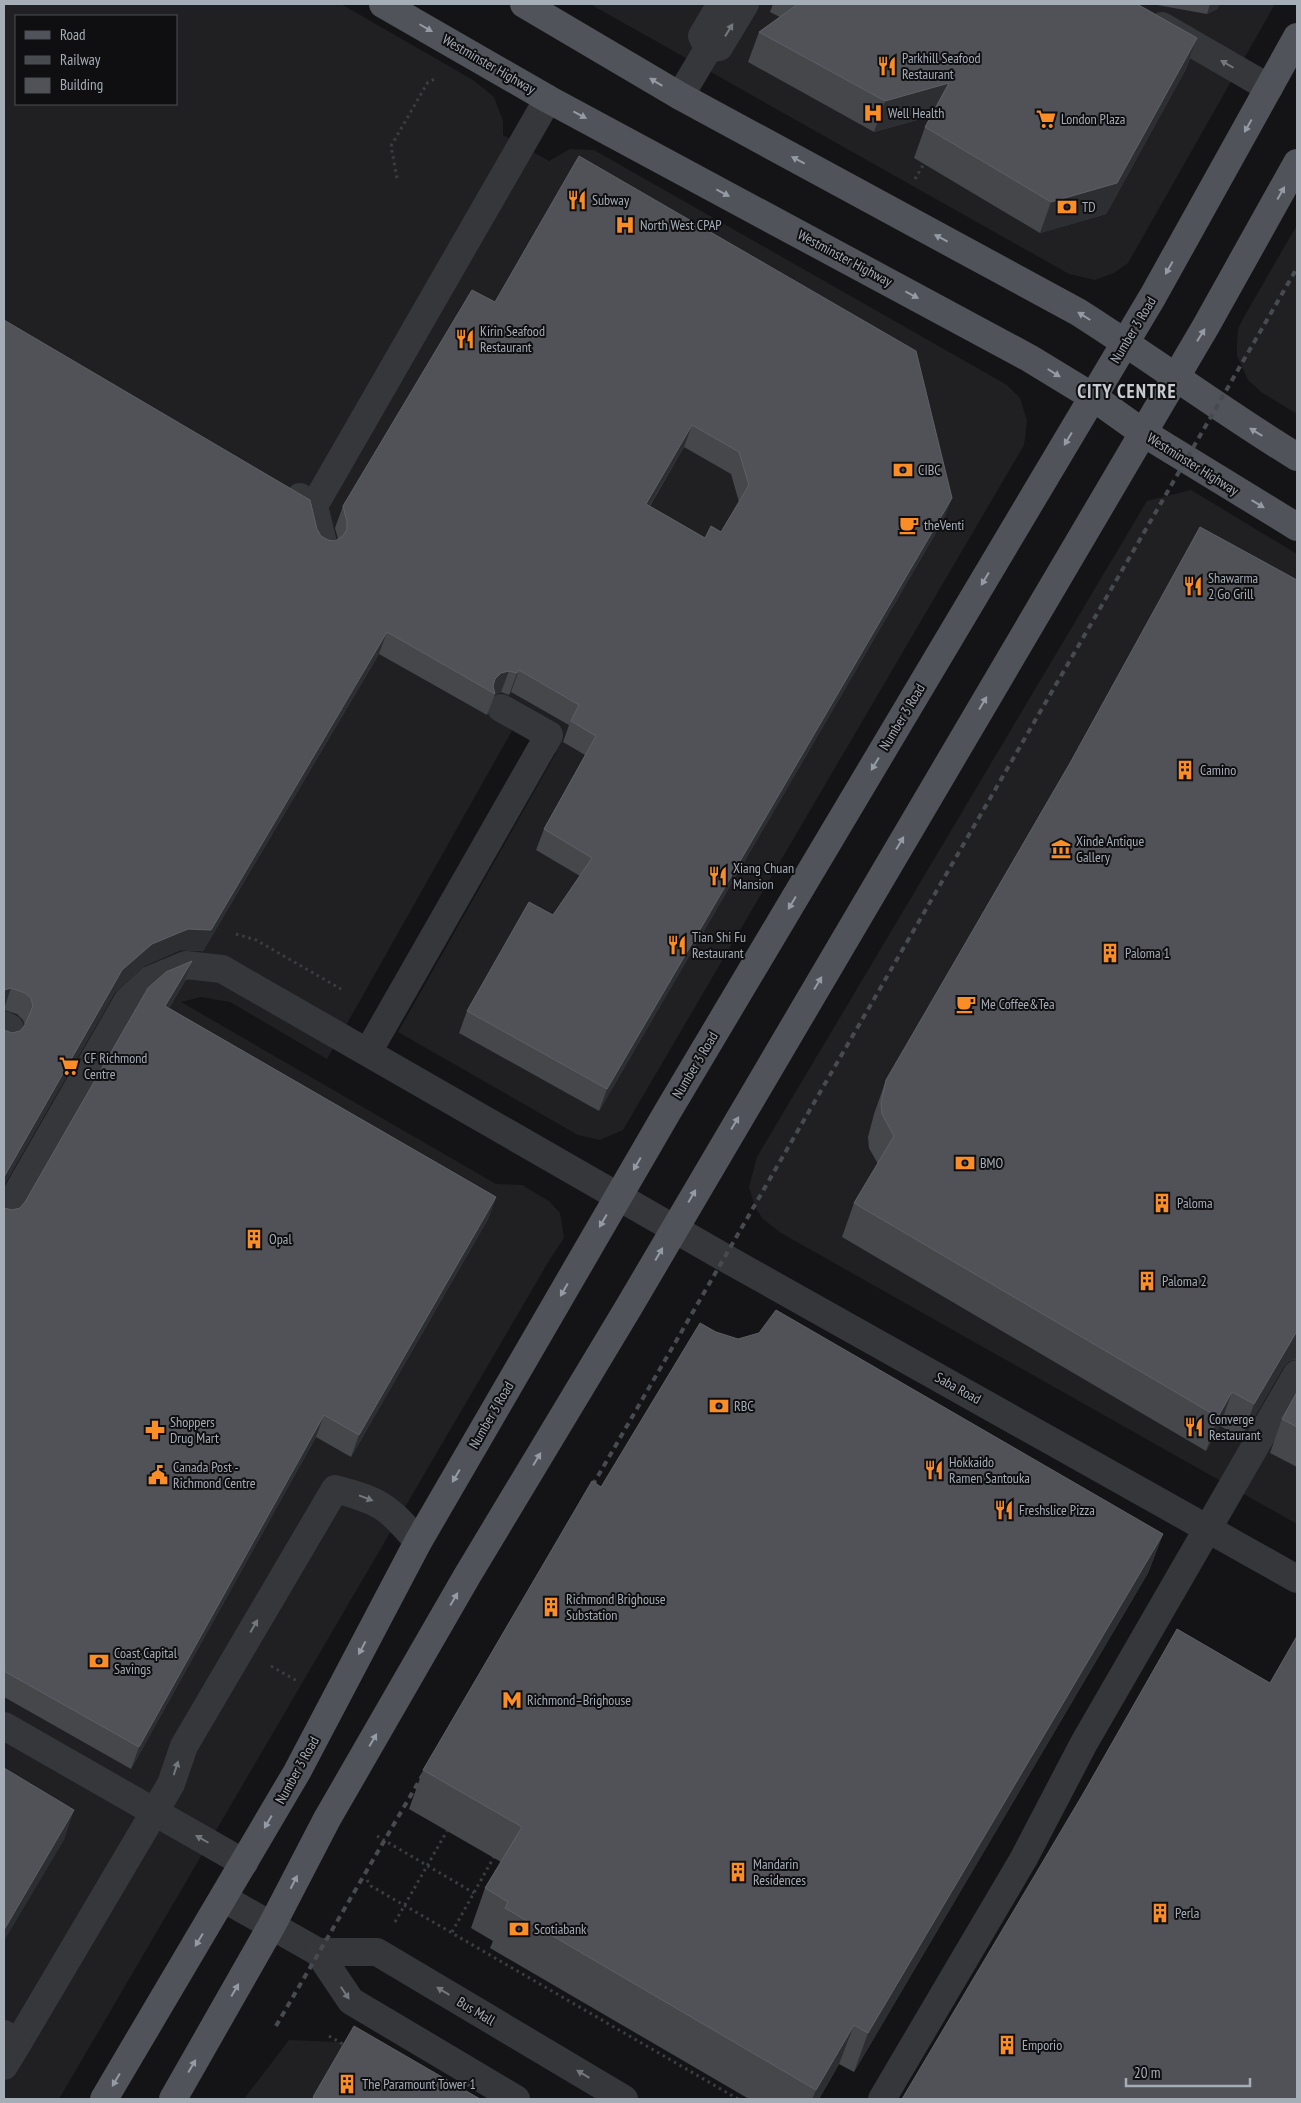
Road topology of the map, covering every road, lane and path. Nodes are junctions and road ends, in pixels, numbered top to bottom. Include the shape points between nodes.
1 (383, 4) edge
2 (524, 4) edge
3 (725, 4) edge
4 (1141, 14) edge
5 (1297, 37) edge
6 (445, 74) dead end
7 (1269, 88) junction
8 (680, 96) junction
9 (548, 98) junction
10 (928, 157) edge
11 (1297, 163) edge
12 (397, 178) dead end
13 (915, 179) dead end
14 (1125, 342) junction
15 (1175, 376) junction
16 (1093, 397) junction
17 (1142, 432) junction
18 (1297, 457) edge
19 (276, 483) edge
20 (314, 506) junction
21 (1297, 527) edge
22 (324, 547) edge
23 (501, 708) dead end
24 (4, 1024) edge
25 (4, 1039) edge
26 (368, 1052) junction
27 (619, 1195) junction
28 (4, 1216) edge
29 (674, 1228) junction
30 (1297, 1374) edge
31 (1208, 1528) junction
32 (418, 1542) junction
33 (1297, 1579) edge
34 (268, 1664) dead end
35 (297, 1681) dead end
36 (4, 1726) edge
37 (155, 1812) junction
38 (447, 1831) dead end
39 (377, 1836) dead end
40 (498, 1850) edge
41 (244, 1863) junction
42 (427, 1866) junction
43 (367, 1880) dead end
44 (474, 1893) junction
45 (223, 1898) junction
46 (405, 1905) junction
47 (272, 1925) junction
48 (390, 1930) dead end
49 (452, 1932) junction
50 (318, 1952) junction
51 (329, 2036) dead end
52 (11, 2039) edge
53 (350, 2049) edge
54 (4, 2066) edge
55 (104, 2099) edge
56 (173, 2099) edge
57 (516, 2099) edge
58 (624, 2099) edge
59 (738, 2099) edge
60 (882, 2099) edge

1 -> 9 main road, Westminster Highway
8 -> 2 main road
3 - 8 street via 702,36 708,49
7 -> 4 street
5 - 7 main road, Number 3 Road
6 - 12 path via 428,82 390,146
7 -> 14 main road, Number 3 Road via 1154,296
14 -> 8 main road via 1078,312
9 -> 16 main road, Westminster Highway via 1029,358
9 - 20 street
10 - 13 path
15 -> 11 main road
14 - 15 main road
14 - 16 main road, Number 3 Road
15 - 17 main road
18 -> 15 main road
16 - 17 main road, Westminster Highway
16 -> 27 main road, Number 3 Road
17 -> 21 main road, Westminster Highway
29 -> 17 main road
19 - 20 street
20 - 22 street
23 - 26 street via 549,735
24 - 25 street via 10,1028
26 - 27 street, Saba Road
26 - 28 street, Saba Road via 222,969 186,965 150,980 128,1000
27 - 29 street, Saba Road
27 -> 32 main road, Number 3 Road
29 - 31 street, Saba Road
47 -> 29 main road via 327,1820 457,1593
30 - 31 street
31 - 33 street, Saba Road
31 - 60 street via 1084,1743 1024,1858
37 -> 32 street via 171,1784 184,1746 335,1489 368,1497 394,1514
32 -> 41 main road, Number 3 Road via 298,1772
34 - 35 path
36 - 37 street
41 -> 37 street
37 - 52 street
38 - 42 path
39 - 42 path
40 - 44 path
41 - 45 main road, Number 3 Road
42 - 44 path
42 - 46 path
43 - 46 path via 371,1886
44 - 49 path
45 - 47 street
45 -> 55 main road, Number 3 Road
46 - 48 path
46 - 49 path
47 - 50 street
56 -> 47 main road
49 - 59 path
50 -> 57 street via 351,2001
58 -> 50 street, Bus Mall via 377,1952
51 - 53 path
52 - 54 street

